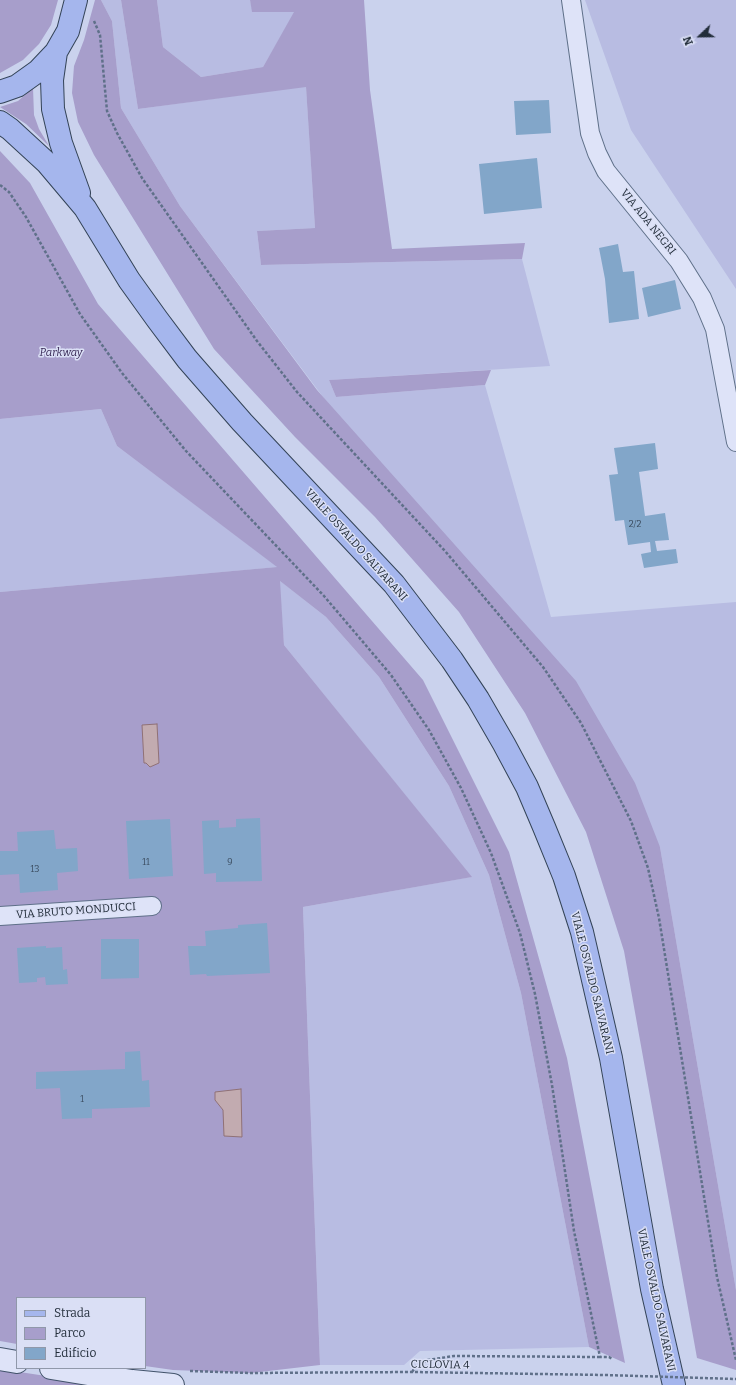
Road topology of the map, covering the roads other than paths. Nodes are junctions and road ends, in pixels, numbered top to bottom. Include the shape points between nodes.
1 (76, 0) edge
2 (571, 0) edge
3 (56, 52) junction
4 (0, 92) edge
5 (0, 122) edge
6 (85, 208) junction
7 (736, 442) edge
8 (152, 906) dead end
9 (0, 916) edge
10 (0, 1359) edge
11 (16, 1362) edge
12 (57, 1369) edge
13 (179, 1378) edge
14 (674, 1385) edge

1 - 3 main road via 68,31
2 - 7 street, VIA ADA NEGRI via 590,133 597,153 606,171 679,261 702,298 715,329
3 - 4 main road via 38,71 17,86
3 - 6 main road, VIALE OSVALDO SALVARANI via 52,80 53,109 61,143
5 - 6 main road, VIALE OSVALDO SALVARANI via 47,163
6 - 14 main road, VIALE OSVALDO SALVARANI via 129,280 188,359 242,422 394,584 426,625 478,699 527,787 564,876 584,940 611,1058 652,1289
8 - 9 street, VIA BRUTO MONDUCCI
10 - 11 street
12 - 13 street via 132,1381

